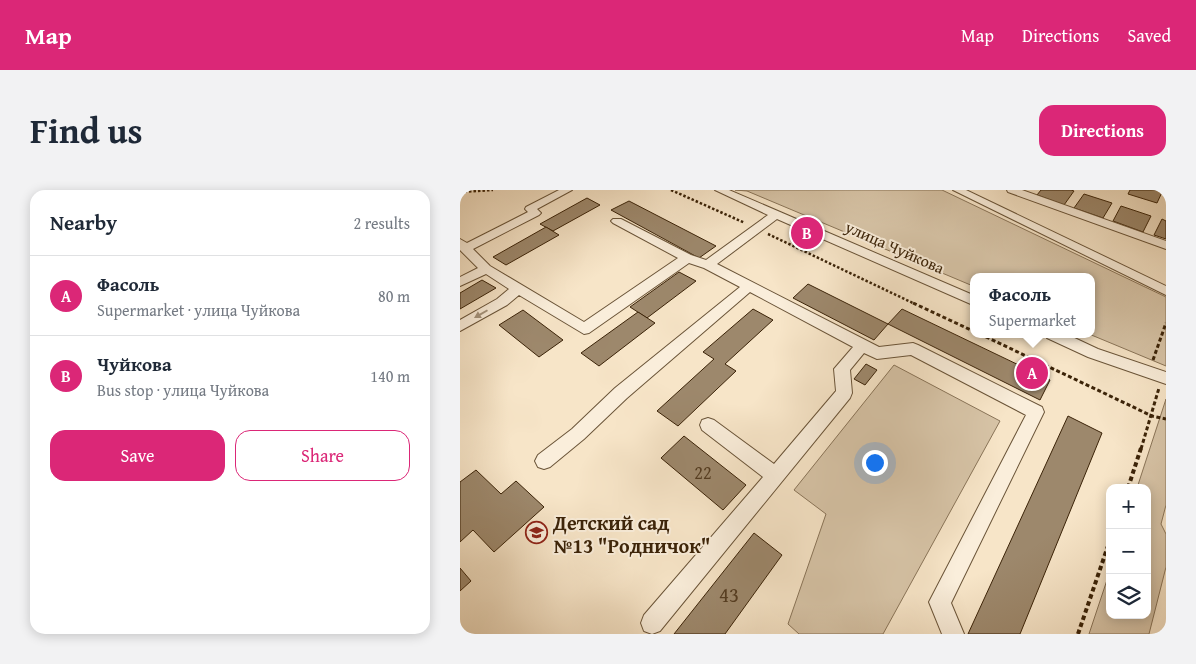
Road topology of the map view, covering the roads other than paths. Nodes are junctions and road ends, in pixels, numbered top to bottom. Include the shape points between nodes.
1 (567, 190) edge
2 (720, 190) edge
3 (958, 190) edge
4 (1012, 190) edge
5 (776, 214) junction
6 (617, 221) dead end
7 (1166, 245) edge
8 (463, 246) edge
9 (687, 258) junction
10 (708, 264) junction
11 (486, 269) junction
12 (460, 282) edge
13 (749, 286) junction
14 (519, 288) junction
15 (1166, 291) edge
16 (970, 299) edge
17 (460, 326) edge
18 (1061, 338) edge
19 (862, 346) junction
20 (1164, 377) edge
21 (708, 425) dead end
22 (544, 461) dead end
23 (776, 476) junction
24 (652, 623) dead end
25 (953, 634) edge

1 - 8 street via 530,209 535,213
2 - 5 street, улица Чуйкова
3 - 15 street
4 - 7 street
5 - 10 street
5 - 16 street, улица Чуйкова
6 - 9 street
8 - 11 street
9 - 10 street
9 - 14 street via 584,329
10 - 13 street
11 - 12 street
11 - 14 street
13 - 19 street
13 - 22 street
14 -> 17 street via 502,302
18 - 20 street
19 - 23 street via 842,370 844,393
19 - 25 street via 877,353 913,349 1036,412 940,602
21 - 23 street
23 - 24 street

